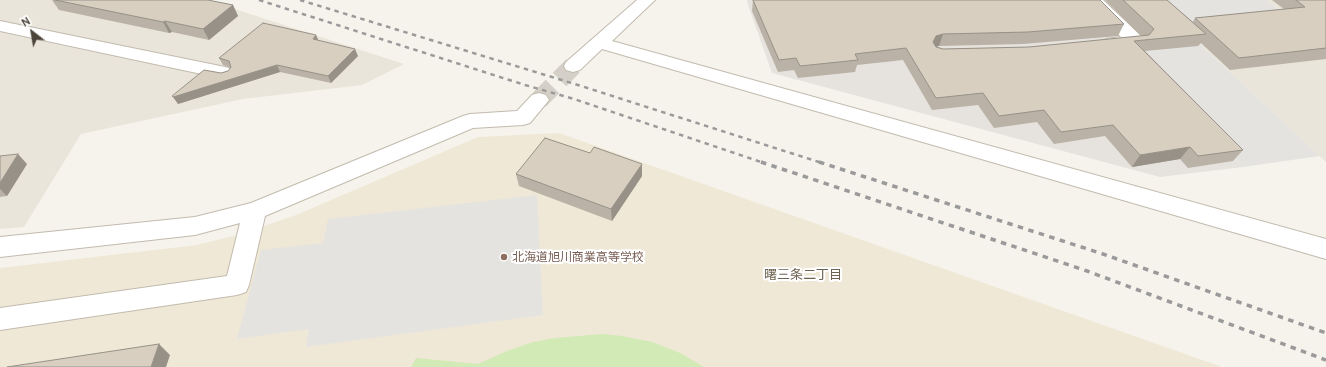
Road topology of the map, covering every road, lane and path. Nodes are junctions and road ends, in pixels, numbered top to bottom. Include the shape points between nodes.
1 (647, 0) edge
2 (1093, 0) edge
3 (0, 26) edge
4 (600, 43) junction
5 (1098, 44) edge
6 (573, 66) tunnel mouth
7 (225, 73) edge
8 (539, 100) tunnel mouth
9 (255, 211) junction
10 (0, 247) edge
11 (1326, 249) edge
12 (0, 319) edge

1 - 4 street
2 - 5 street via 1136,41
3 - 7 street
4 - 6 street
4 - 11 street
8 - 9 street via 523,118 470,121
9 - 10 street via 195,226
9 - 12 street via 237,285

